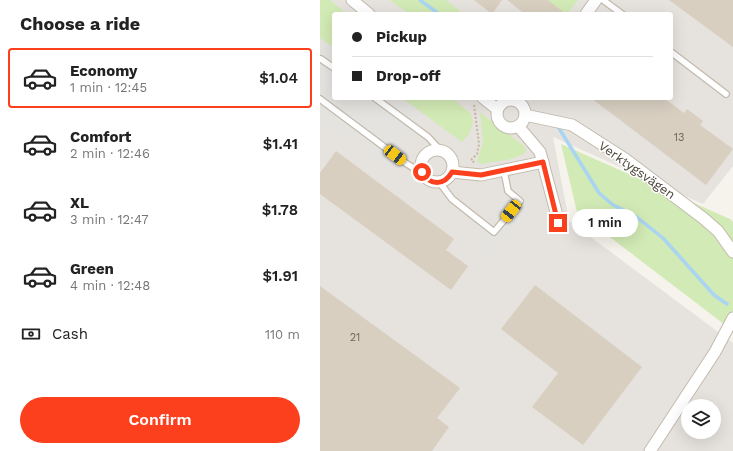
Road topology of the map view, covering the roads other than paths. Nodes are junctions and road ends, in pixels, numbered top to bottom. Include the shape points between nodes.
1 (352, 0) edge
2 (596, 0) edge
3 (603, 0) edge
4 (367, 12) edge
5 (587, 12) edge
6 (619, 12) edge
7 (673, 54) edge
8 (321, 59) dead end
9 (332, 67) edge
10 (726, 94) dead end
11 (320, 99) edge
12 (378, 100) edge
13 (486, 100) edge
14 (519, 100) edge
15 (497, 109) junction
16 (525, 115) junction
17 (518, 126) junction
18 (440, 150) junction
19 (543, 162) junction
20 (504, 171) junction
21 (422, 172) junction
22 (452, 172) junction
23 (440, 183) junction
24 (558, 223) dead end
25 (733, 252) edge
26 (733, 318) edge
27 (650, 451) edge

1 - 4 street
2 - 5 street
3 - 6 lane
7 - 10 lane
8 - 9 lane
11 - 21 lane via 407,164
12 - 18 lane via 428,137
13 - 15 street
14 - 15 street via 506,100
14 - 16 street
15 - 17 street via 497,119 500,123 508,128
16 - 17 street
16 - 25 street, Verktygsvägen via 572,125 625,159 703,218 718,231
17 - 19 street via 536,146
18 - 21 street via 431,151 423,157 420,167
18 - 22 street via 451,158
19 - 20 street
19 - 24 street
20 - 22 street via 481,175
20 - 23 lane via 508,191 520,201 494,232 452,199
21 - 23 street via 429,181
22 - 23 street
26 - 27 street via 715,352

